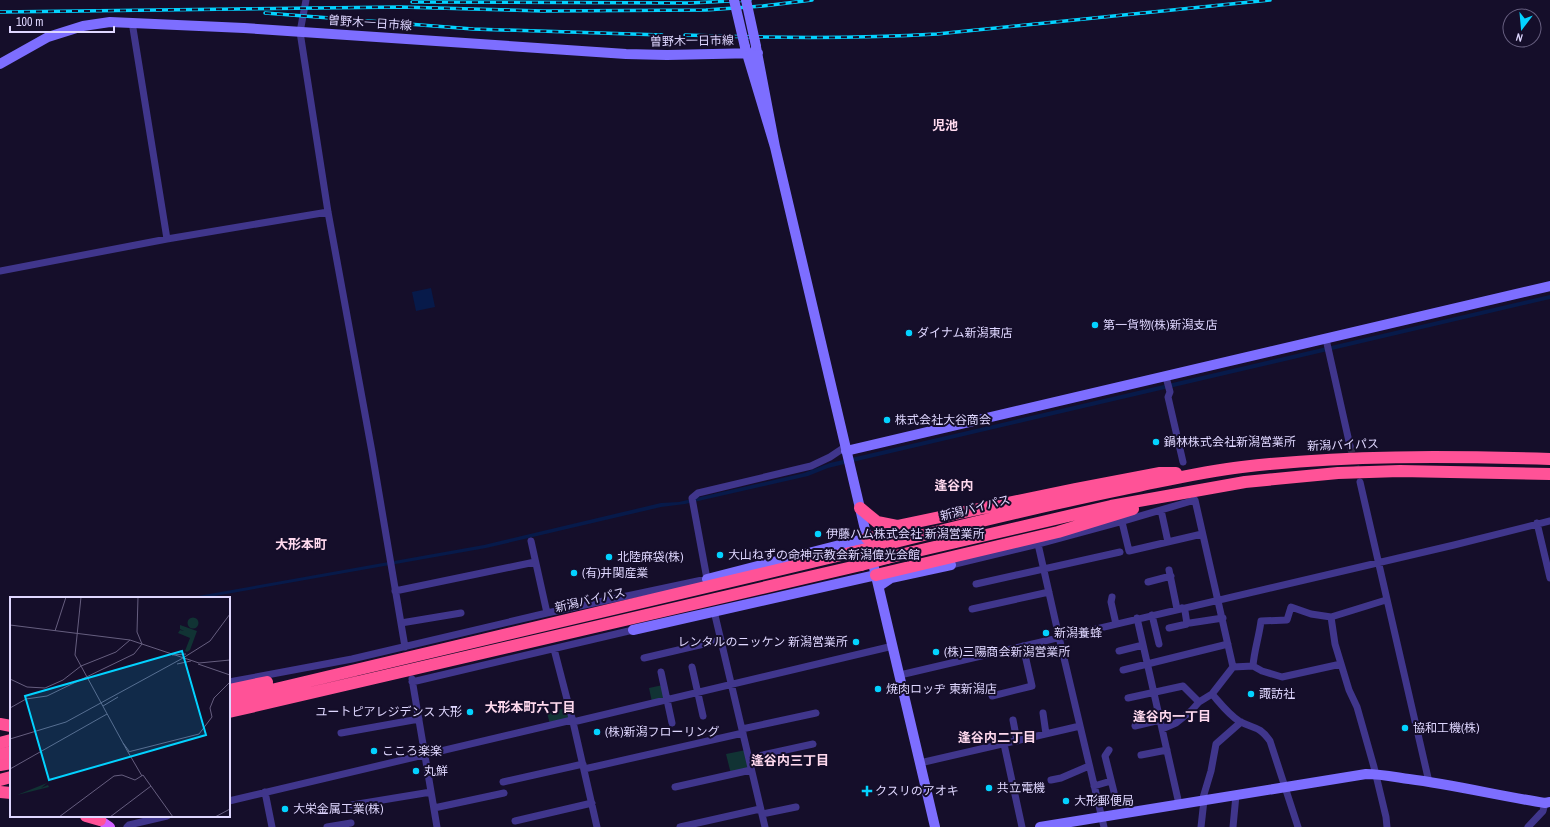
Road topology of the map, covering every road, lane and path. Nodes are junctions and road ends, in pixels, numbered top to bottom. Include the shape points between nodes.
1 (306, 0) edge
2 (734, 0) edge
3 (746, 0) edge
4 (132, 22) junction
5 (300, 32) junction
6 (757, 49) junction
7 (746, 50) junction
8 (0, 64) edge
9 (776, 147) junction
10 (328, 212) junction
11 (167, 239) junction
12 (0, 271) edge
13 (1550, 286) edge
14 (1326, 339) junction
15 (1166, 377) junction
16 (1350, 446) tunnel mouth
17 (846, 449) junction
18 (1550, 459) edge
19 (1183, 462) dead end
20 (1212, 471) junction
21 (1550, 474) edge
22 (1360, 482) tunnel mouth
23 (1194, 490) junction
24 (860, 508) junction
25 (1161, 510) junction
26 (1550, 521) edge
27 (1122, 522) junction
28 (1537, 524) junction
29 (897, 526) junction
30 (1202, 534) junction
31 (867, 538) junction
32 (531, 541) dead end
33 (1168, 542) junction
34 (1038, 544) junction
35 (1120, 552) dead end
36 (536, 562) junction
37 (1378, 562) junction
38 (951, 565) joint
39 (1044, 569) junction
40 (1550, 578) edge
41 (707, 579) junction
42 (877, 580) junction
43 (1148, 582) dead end
44 (976, 584) dead end
45 (396, 591) junction
46 (1048, 592) junction
47 (1112, 597) dead end
48 (1218, 600) junction
49 (1386, 600) junction
50 (1179, 609) junction
51 (972, 610) dead end
52 (714, 611) junction
53 (547, 613) junction
54 (461, 614) dead end
55 (1152, 615) junction
56 (1331, 617) junction
57 (1137, 618) junction
58 (1222, 618) junction
59 (401, 623) junction
60 (1190, 623) dead end
61 (1116, 624) junction
62 (1169, 628) dead end
63 (633, 630) joint
64 (1059, 637) junction
65 (721, 640) junction
66 (1159, 644) dead end
67 (1228, 644) junction
68 (1143, 645) junction
69 (893, 646) junction
70 (1023, 646) junction
71 (405, 647) junction
72 (554, 648) junction
73 (1119, 651) dead end
74 (644, 658) dead end
75 (1148, 664) junction
76 (1341, 664) junction
77 (1253, 666) junction
78 (1233, 667) junction
79 (692, 668) dead end
80 (1122, 670) dead end
81 (343, 672) junction
82 (661, 672) dead end
83 (900, 675) junction
84 (230, 682) edge
85 (732, 685) junction
86 (338, 687) junction
87 (230, 690) edge
88 (1154, 692) junction
89 (698, 693) junction
90 (1212, 694) junction
91 (992, 696) dead end
92 (1128, 698) dead end
93 (230, 700) edge
94 (668, 700) junction
95 (1199, 702) junction
96 (230, 712) edge
97 (816, 713) dead end
98 (1042, 713) dead end
99 (703, 716) dead end
100 (419, 719) junction
101 (230, 720) edge
102 (1013, 720) dead end
103 (1160, 720) junction
104 (573, 721) junction
105 (1241, 722) junction
106 (672, 723) dead end
107 (0, 724) edge
108 (10, 726) edge
109 (1080, 726) junction
110 (1135, 726) dead end
111 (1162, 729) junction
112 (742, 731) junction
113 (340, 733) dead end
114 (1046, 734) junction
115 (1017, 741) junction
116 (10, 743) edge
117 (813, 744) dead end
118 (1004, 744) junction
119 (1109, 750) dead end
120 (1167, 750) junction
121 (425, 755) junction
122 (1141, 755) dead end
123 (5, 756) edge
124 (749, 758) junction
125 (920, 763) junction
126 (1089, 766) junction
127 (584, 767) junction
128 (752, 770) junction
129 (1376, 774) junction
130 (10, 777) edge
131 (0, 780) edge
132 (1051, 780) dead end
133 (1111, 781) junction
134 (503, 782) dead end
135 (1429, 782) junction
136 (1094, 786) junction
137 (1286, 786) junction
138 (675, 787) dead end
139 (0, 792) edge
140 (265, 792) junction
141 (431, 792) junction
142 (1114, 792) dead end
143 (10, 793) edge
144 (504, 793) dead end
145 (1236, 795) junction
146 (230, 801) edge
147 (1203, 801) junction
148 (592, 803) junction
149 (1179, 804) junction
150 (352, 805) dead end
151 (1548, 805) edge
152 (796, 807) dead end
153 (434, 808) junction
154 (761, 812) junction
155 (1102, 816) junction
156 (89, 817) edge
157 (163, 817) edge
158 (719, 819) junction
159 (103, 821) edge
160 (515, 821) dead end
161 (351, 823) dead end
162 (1058, 826) edge
163 (126, 827) edge
164 (272, 827) edge
165 (327, 827) edge
166 (437, 827) edge
167 (597, 827) edge
168 (680, 827) edge
169 (721, 827) edge
170 (765, 827) edge
171 (935, 827) edge
172 (1022, 827) edge
173 (1040, 827) edge
174 (1104, 827) edge
175 (1201, 827) edge
176 (1233, 827) edge
177 (1298, 827) edge
178 (1387, 827) edge
179 (1528, 827) edge

1 - 5 street
2 - 7 street, 曽野木一日市線, bridge
3 - 6 street, bridge
4 - 5 street, 曽野木一日市線
4 - 8 street, 曽野木一日市線 via 97,24 65,31 42,40
4 - 11 street
5 - 7 street, 曽野木一日市線 via 626,54 667,55
5 - 10 street
6 - 7 street, 曽野木一日市線
6 - 9 street
7 - 9 street
9 - 17 street
10 - 11 street
10 - 45 street
11 - 12 street
13 - 14 street
14 - 15 street
14 - 16 street
15 - 17 street
15 - 19 street
17 - 24 street
17 - 41 street via 812,466 698,493 692,501
18 - 20 highway, 新潟バイパス via 1335,458
20 - 29 highway via 1160,473
20 - 81 highway, 新潟バイパス, bridge via 1053,503
21 - 23 highway via 1400,471 1338,473
22 - 37 street
23 - 42 highway via 1058,532
23 - 86 highway, bridge via 1111,506
24 - 29 highway via 877,522
24 - 31 street
25 - 27 street
25 - 30 street via 1194,500
25 - 33 street
26 - 28 street
27 - 33 street via 1129,551
27 - 34 street
28 - 37 street
28 - 40 street
29 - 31 highway via 875,538
30 - 33 street
30 - 48 street
31 - 41 street
31 - 42 street
32 - 36 street
34 - 38 street
34 - 39 street
35 - 39 street
36 - 45 street
36 - 53 street
37 - 48 street
37 - 49 street
38 - 42 street
39 - 44 street
39 - 46 street
41 - 53 street
42 - 52 street
42 - 69 street
43 - 50 street via 1170,573
45 - 59 street
46 - 51 street
46 - 64 street
47 - 61 street
48 - 50 street
48 - 58 street
49 - 56 street
49 - 135 street
50 - 55 street
50 - 62 street via 1185,611 1187,624
52 - 63 street
52 - 65 street
53 - 71 street
54 - 59 street
55 - 57 street
55 - 66 street
56 - 76 street via 1334,644
56 - 77 street via 1291,607 1287,620 1261,621
57 - 61 street
57 - 68 street
58 - 60 street
58 - 67 street
59 - 71 street
61 - 64 street
63 - 72 street
64 - 70 street
64 - 109 street
65 - 74 street
65 - 85 street
67 - 75 street
67 - 78 street
68 - 73 street
68 - 75 street
69 - 83 street
69 - 85 street
70 - 83 street
70 - 91 street via 1032,686
71 - 84 street
72 - 100 street via 412,680
72 - 104 street
75 - 80 street
75 - 88 street
76 - 77 street via 1282,677
76 - 129 street via 1357,707
77 - 78 street
78 - 90 street
79 - 89 street
81 - 87 highway
81 - 93 highway, 新潟バイパス
82 - 94 street
83 - 125 street
85 - 89 street
85 - 112 street
86 - 96 highway
86 - 101 highway
88 - 92 street
88 - 95 street via 1183,686
88 - 103 street
89 - 94 street
89 - 99 street
90 - 95 street
90 - 105 street
94 - 104 street
94 - 106 street
95 - 111 street via 1176,723
97 - 112 street
98 - 114 street
100 - 113 street
100 - 121 street
102 - 115 street
103 - 110 street
103 - 111 street
104 - 121 street
104 - 127 street
105 - 137 street via 1263,731 1270,741
105 - 147 street via 1216,744
107 - 108 highway
109 - 114 street
109 - 126 street
111 - 120 street
112 - 124 street
112 - 127 street
114 - 115 street
115 - 118 street
116 - 123 highway
117 - 124 street
118 - 125 street
118 - 172 street
119 - 133 street via 1105,756
120 - 122 street
120 - 149 street
121 - 140 street
121 - 141 street
124 - 128 street
125 - 171 street
126 - 132 street
126 - 136 street
127 - 134 street
127 - 148 street
128 - 138 street
128 - 154 street
129 - 135 street
129 - 137 street
129 - 178 street
130 - 131 highway
133 - 136 street
133 - 142 street
135 - 151 street
136 - 155 street
137 - 145 street
137 - 177 street
139 - 143 highway
140 - 146 street
140 - 164 street
141 - 150 street
141 - 153 street
144 - 153 street
145 - 147 street
145 - 176 street
147 - 149 street
147 - 175 street
148 - 160 street
148 - 167 street
149 - 155 street
151 - 179 street
152 - 154 street
153 - 166 street
154 - 158 street
154 - 170 street
155 - 162 street
155 - 174 street
156 - 159 highway
157 - 163 street
158 - 168 street
158 - 169 street
161 - 165 street
162 - 173 street

